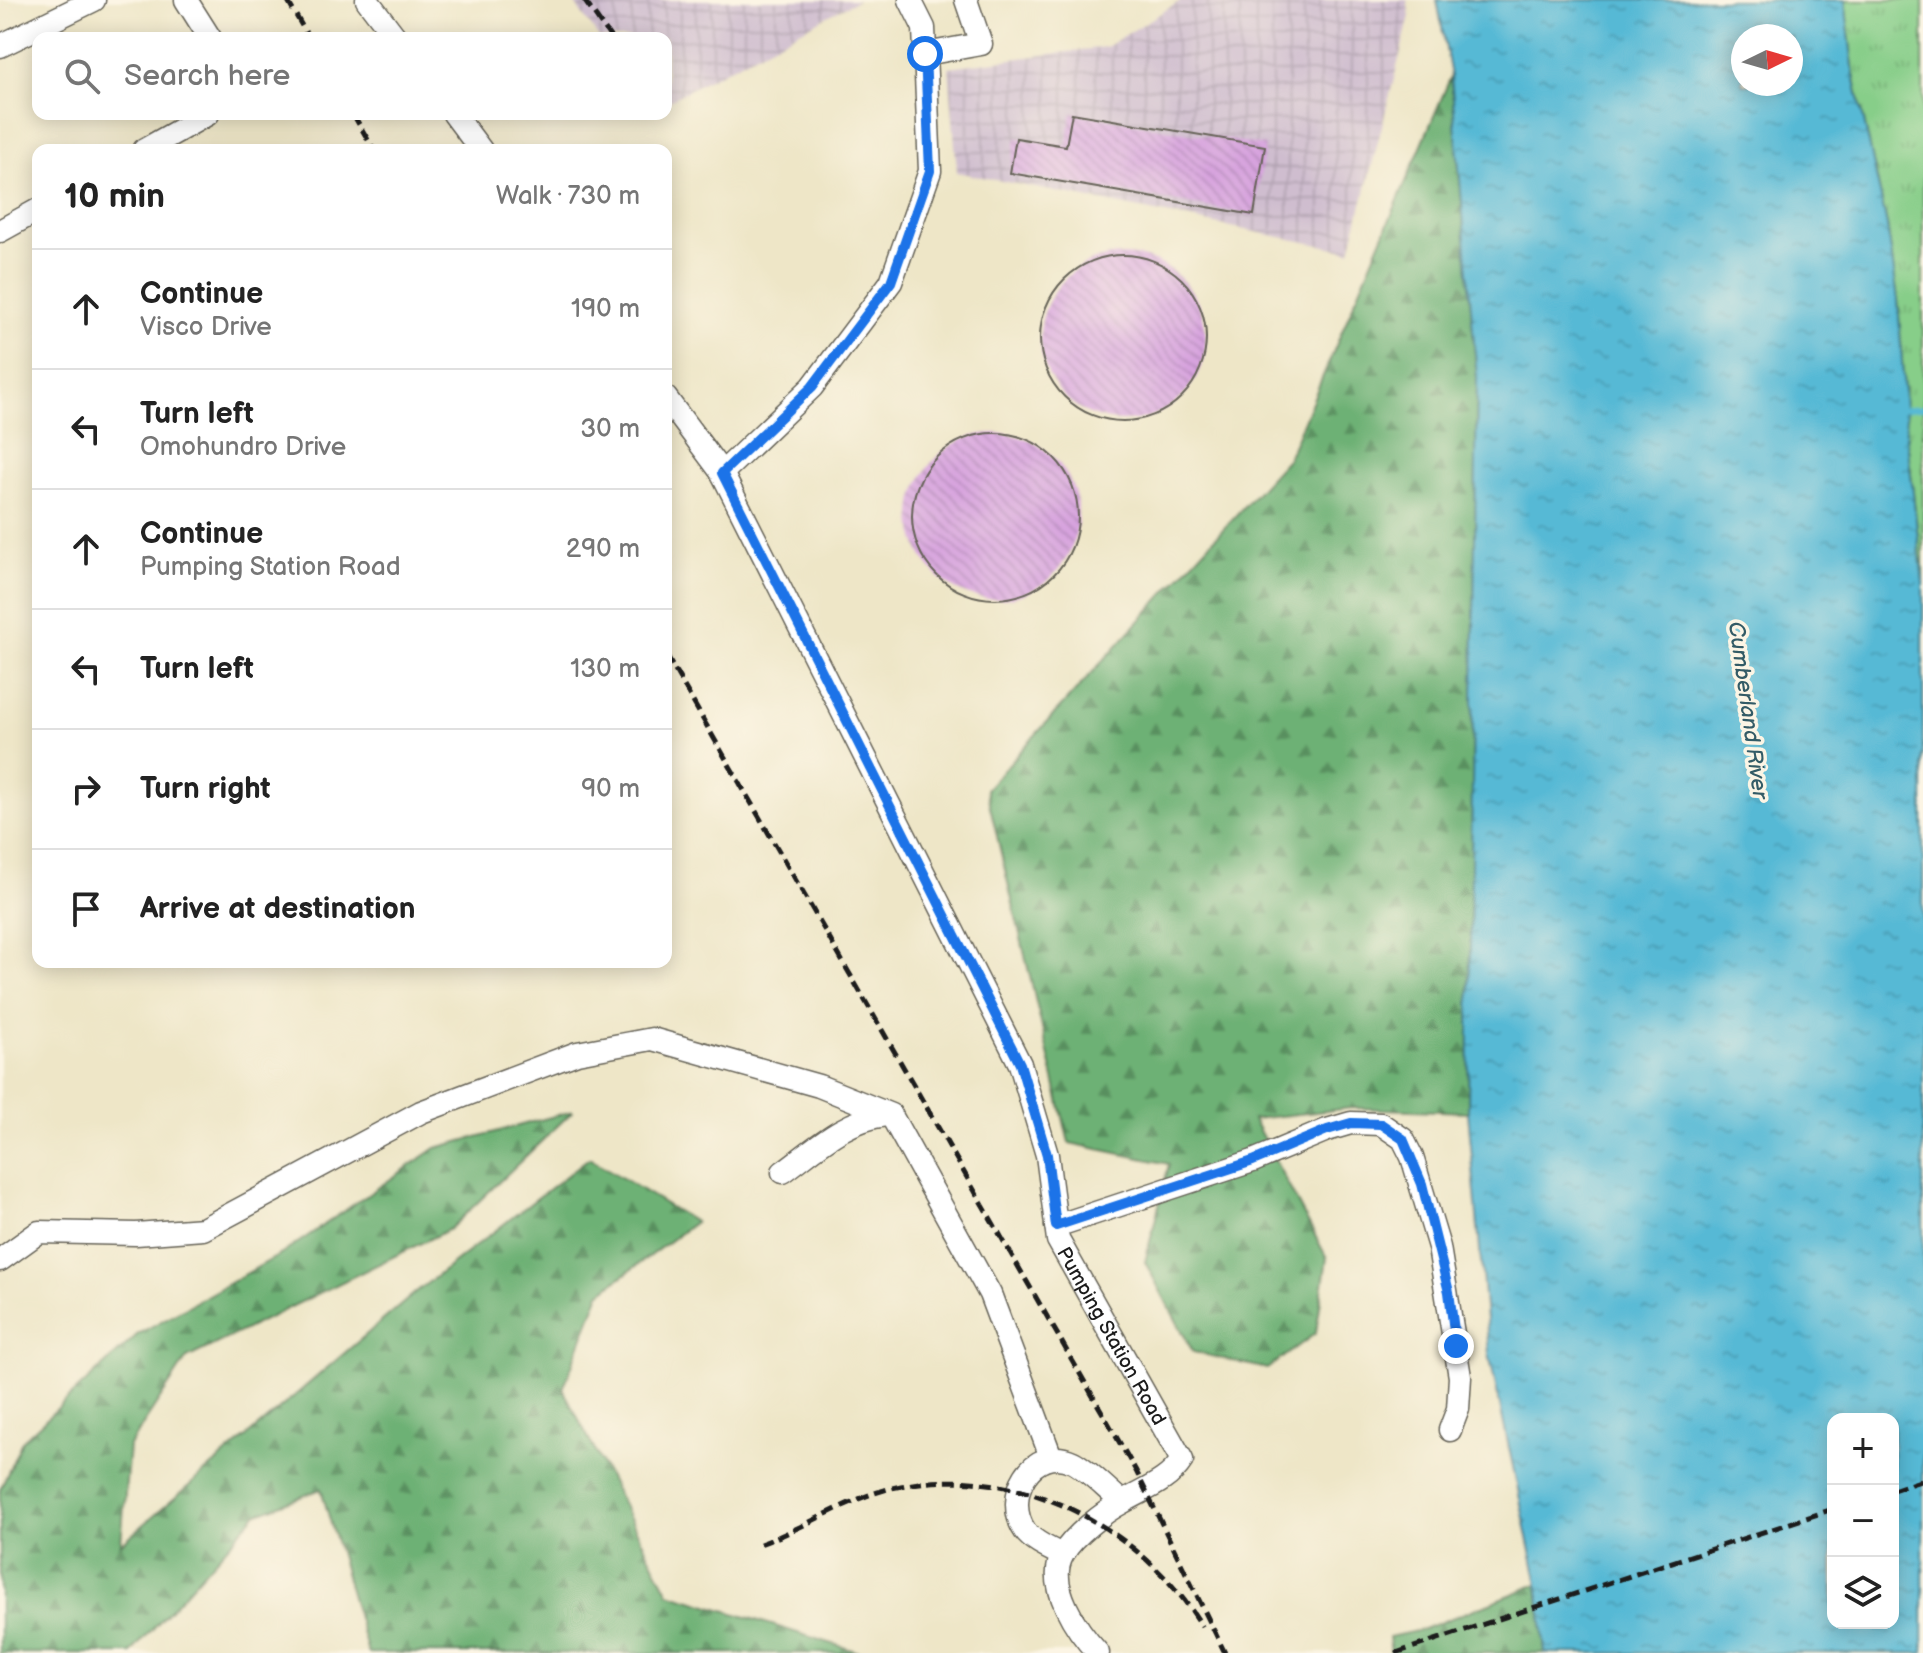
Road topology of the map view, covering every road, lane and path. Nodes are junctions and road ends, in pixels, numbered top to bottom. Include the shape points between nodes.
1 (94, 0) edge
2 (186, 0) edge
3 (367, 0) edge
4 (910, 0) edge
5 (966, 0) edge
6 (206, 32) edge
7 (391, 32) edge
8 (0, 46) edge
9 (925, 54) junction
10 (197, 120) edge
11 (458, 120) edge
12 (155, 144) edge
13 (476, 144) edge
14 (32, 213) edge
15 (0, 231) edge
16 (672, 406) edge
17 (722, 473) junction
18 (891, 1115) junction
19 (783, 1172) dead end
20 (1056, 1226) junction
21 (0, 1260) edge
22 (1450, 1430) dead end
23 (1051, 1457) junction
24 (1122, 1502) junction
25 (1062, 1555) junction
26 (1098, 1653) edge

1 - 8 street
2 - 6 street
3 - 7 street
4 - 9 street via 924,28
5 - 9 street via 981,44
9 - 17 street via 930,171 891,282 812,387
10 - 12 street
11 - 13 street
14 - 15 street
16 - 17 street, Pumping Station Road
17 - 20 street, Pumping Station Road via 1020,1064 1047,1155
18 - 19 street via 864,1117 845,1126
18 - 21 street via 819,1086 652,1039 577,1053 421,1112 203,1229 39,1232
18 - 23 street via 990,1294
20 - 22 street via 1253,1161 1327,1130 1351,1123 1381,1124 1403,1139 1412,1157 1439,1247 1460,1377
20 - 24 street, Pumping Station Road via 1058,1240 1182,1460 1147,1491
23 - 24 street via 1073,1463
23 - 25 street via 1032,1466 1016,1505 1025,1531
24 - 25 street
25 - 26 street via 1059,1579 1067,1610 1076,1630

